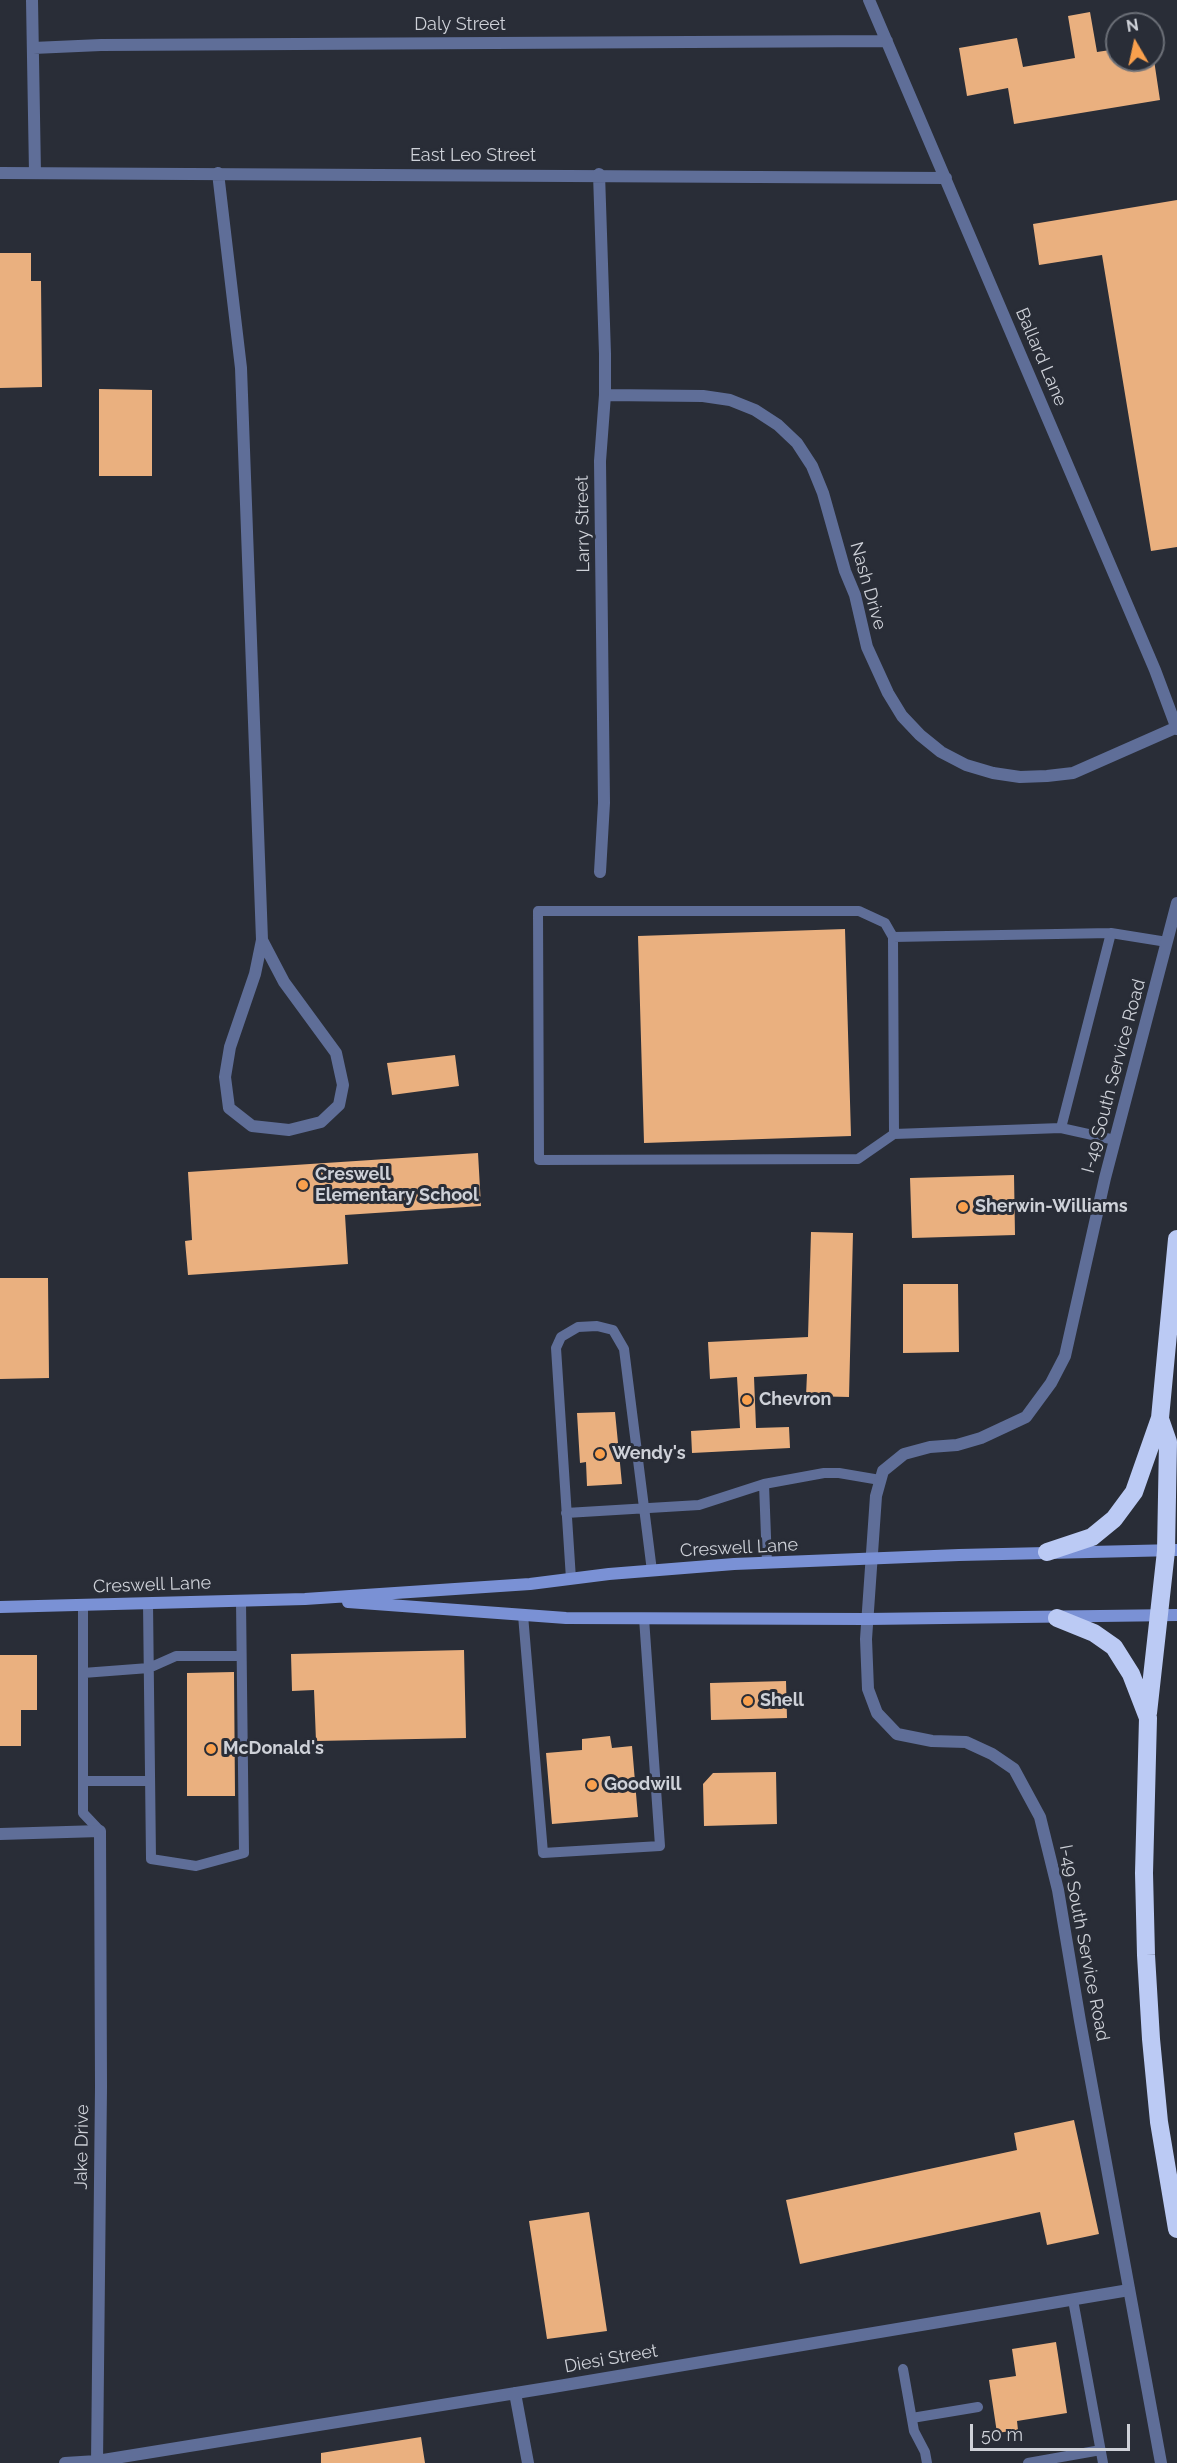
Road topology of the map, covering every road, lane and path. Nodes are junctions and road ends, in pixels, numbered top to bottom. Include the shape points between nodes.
1 (32, 0) edge
2 (869, 0) edge
3 (886, 41) junction
4 (33, 48) junction
5 (0, 173) edge
6 (34, 173) junction
7 (218, 173) junction
8 (599, 174) junction
9 (946, 178) junction
10 (605, 395) junction
11 (1176, 728) edge
12 (600, 872) dead end
13 (1177, 903) edge
14 (1111, 933) junction
15 (893, 937) junction
16 (262, 940) junction
17 (1167, 942) junction
18 (1061, 1128) junction
19 (894, 1134) junction
20 (1115, 1140) junction
21 (1177, 1239) edge
22 (1160, 1418) junction
23 (880, 1480) junction
24 (764, 1484) junction
25 (644, 1508) junction
26 (566, 1513) junction
27 (1172, 1550) edge
28 (1047, 1552) junction
29 (871, 1559) junction
30 (767, 1563) junction
31 (652, 1571) junction
32 (571, 1579) junction
33 (305, 1599) junction
34 (241, 1601) junction
35 (148, 1603) junction
36 (84, 1605) junction
37 (0, 1607) edge
38 (523, 1615) junction
39 (1168, 1615) edge
40 (644, 1618) junction
41 (1057, 1618) junction
42 (867, 1619) junction
43 (241, 1656) junction
44 (149, 1668) junction
45 (83, 1673) junction
46 (1148, 1718) junction
47 (83, 1781) junction
48 (150, 1781) junction
49 (100, 1831) junction
50 (0, 1834) edge
51 (1177, 2229) edge
52 (1130, 2290) junction
53 (1073, 2300) junction
54 (903, 2369) dead end
55 (515, 2393) junction
56 (978, 2407) dead end
57 (912, 2418) junction
58 (1101, 2450) junction
59 (97, 2462) edge
60 (65, 2463) edge
61 (528, 2463) edge
62 (927, 2463) edge
63 (1028, 2463) edge
64 (1103, 2463) edge
65 (1161, 2463) edge

1 - 4 street
2 - 3 street, Ballard Lane
3 - 4 street, Daly Street
3 - 9 street, Ballard Lane
4 - 6 street
5 - 6 street, East Leo Street
6 - 7 street, East Leo Street
7 - 8 street, East Leo Street
7 - 16 street via 241,368
8 - 9 street, East Leo Street
8 - 10 street, Larry Street
9 - 11 street, Ballard Lane via 1155,670
10 - 11 street, Nash Drive via 730,400 778,425 797,444 823,493 867,647 888,693 902,716 941,752 993,773 1020,777 1073,772
10 - 12 street, Larry Street via 600,461 604,803
13 - 17 street, I-49 South Service Road
14 - 15 lane
14 - 17 lane
14 - 18 lane
15 - 19 lane
15 - 19 lane via 885,923 859,911 538,911 539,1160 858,1159
16 - 16 street via 284,982 336,1053 343,1085 339,1105 321,1122 289,1130 252,1126 229,1108 225,1077 230,1047 255,974
17 - 20 street, I-49 South Service Road
18 - 19 lane
18 - 20 lane
20 - 23 street, I-49 South Service Road via 1065,1356 1051,1383 1026,1417 981,1438 904,1454 883,1471
21 - 22 highway
22 - 27 highway via 1168,1443
22 - 28 highway via 1134,1492 1114,1520 1092,1537
23 - 24 lane via 824,1473
23 - 29 street, I-49 South Service Road
24 - 25 lane via 699,1505
24 - 30 lane
25 - 26 lane
25 - 26 lane via 624,1349 613,1330 578,1327 561,1337 556,1347
25 - 31 lane
26 - 32 lane
27 - 28 main road, Creswell Lane
27 - 39 highway
28 - 29 main road, Creswell Lane
29 - 30 main road, Creswell Lane
29 - 42 street, I-49 South Service Road
30 - 31 main road, Creswell Lane
31 - 32 main road, Creswell Lane
32 - 33 main road, Creswell Lane
33 - 34 main road, Creswell Lane
33 - 38 main road, Creswell Lane
34 - 35 main road, Creswell Lane
34 - 43 lane
35 - 36 main road, Creswell Lane
35 - 44 lane
36 - 37 main road, Creswell Lane
36 - 45 lane
38 - 40 main road, Creswell Lane
38 - 40 lane via 543,1853 660,1846
39 - 41 main road, Creswell Lane
39 - 46 highway
40 - 42 main road, Creswell Lane
41 - 42 main road, Creswell Lane
41 - 46 highway via 1094,1633 1114,1647 1131,1674
42 - 52 street, I-49 South Service Road via 868,1689 877,1713 897,1734 966,1742 992,1754 1014,1769 1040,1817 1058,1890
43 - 44 lane via 176,1656
43 - 48 lane via 244,1853 196,1866 151,1859
44 - 45 lane
44 - 48 lane
45 - 47 lane
46 - 51 highway via 1144,1873 1150,2039
47 - 48 lane
47 - 49 lane via 83,1813
49 - 50 street
49 - 59 street, Jake Drive
52 - 53 street, Diesi Street
52 - 65 street, I-49 South Service Road
53 - 55 street, Diesi Street
53 - 58 lane
54 - 57 lane
55 - 59 street, Diesi Street
55 - 61 street
56 - 57 lane
57 - 62 lane
58 - 63 lane
58 - 64 lane
59 - 60 street, Diesi Street

